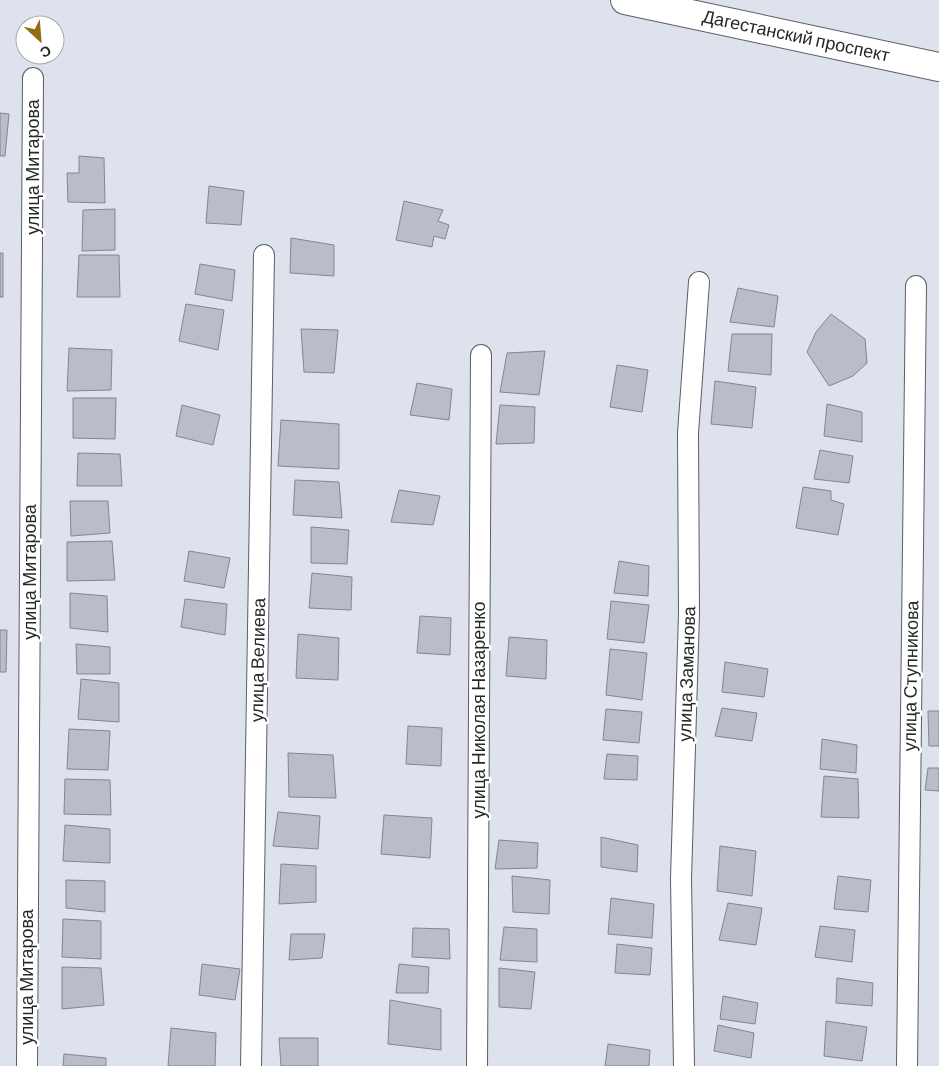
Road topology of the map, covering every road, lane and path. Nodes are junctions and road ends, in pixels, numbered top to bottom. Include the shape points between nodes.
1 (625, 0) edge
2 (939, 67) edge
3 (33, 78) dead end
4 (264, 255) dead end
5 (699, 282) dead end
6 (916, 286) dead end
7 (481, 355) dead end
8 (27, 1066) edge
9 (251, 1066) edge
10 (477, 1066) edge
11 (684, 1066) edge
12 (907, 1066) edge

1 - 2 highway, Дагестанский проспект
3 - 8 street, улица Митарова
4 - 9 street, улица Велиева
5 - 11 street, улица Заманова via 688,433 689,613 680,879
6 - 12 street, улица Ступникова
7 - 10 street, улица Николая Назаренко

